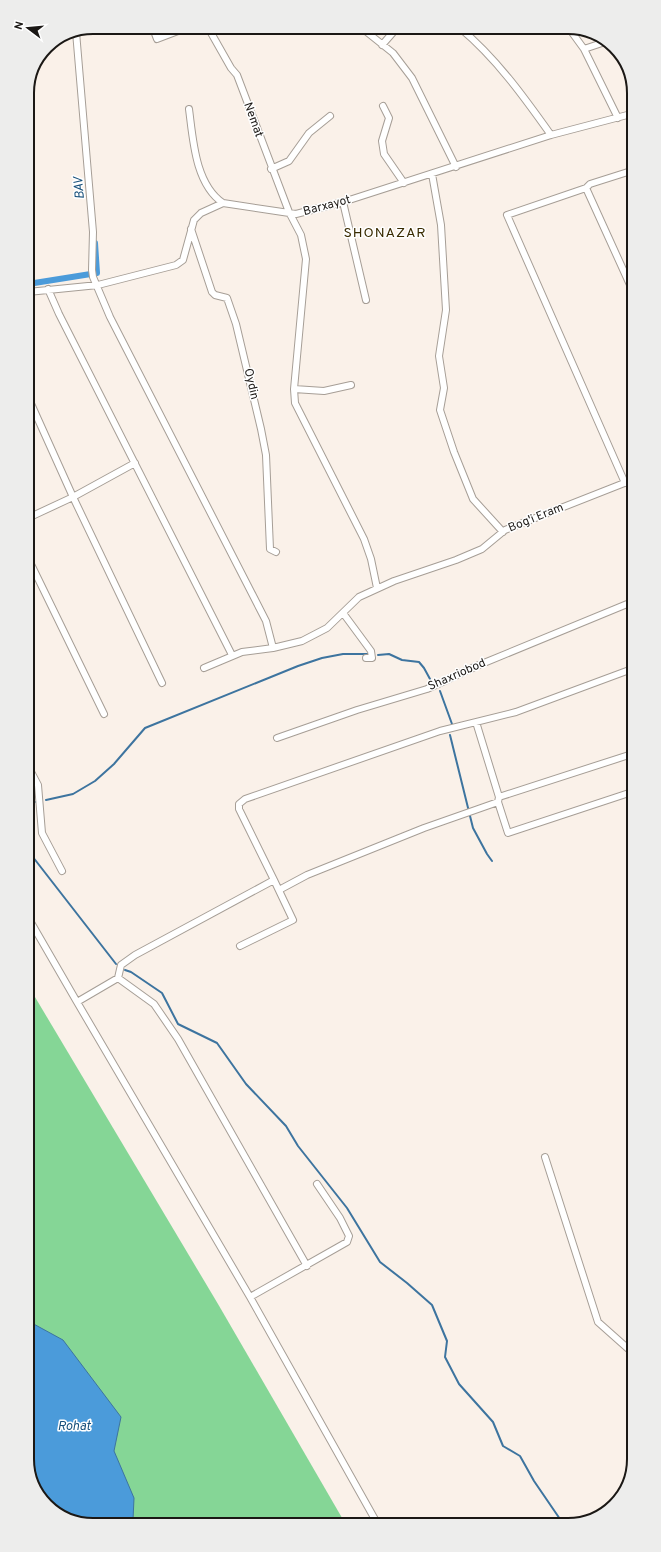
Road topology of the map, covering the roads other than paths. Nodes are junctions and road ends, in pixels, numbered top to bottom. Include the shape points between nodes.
1 (155, 34) edge
2 (170, 34) edge
3 (212, 34) edge
4 (369, 34) edge
5 (392, 34) edge
6 (466, 34) edge
7 (573, 34) edge
8 (76, 37) edge
9 (600, 44) edge
10 (382, 45) junction
11 (584, 49) junction
12 (383, 106) dead end
13 (189, 109) dead end
14 (627, 115) edge
15 (330, 116) dead end
16 (618, 118) junction
17 (551, 135) junction
18 (456, 167) junction
19 (271, 170) junction
20 (627, 172) edge
21 (432, 174) junction
22 (404, 183) junction
23 (586, 188) junction
24 (343, 202) junction
25 (224, 203) junction
26 (289, 212) junction
27 (191, 228) junction
28 (627, 278) edge
29 (98, 285) junction
30 (48, 289) junction
31 (34, 291) edge
32 (366, 300) dead end
33 (351, 385) dead end
34 (294, 389) junction
35 (34, 410) edge
36 (135, 464) junction
37 (625, 483) joint
38 (73, 497) junction
39 (34, 515) edge
40 (503, 532) junction
41 (276, 552) dead end
42 (34, 570) edge
43 (377, 588) junction
44 (627, 604) edge
45 (343, 613) junction
46 (273, 648) junction
47 (232, 655) junction
48 (366, 658) dead end
49 (204, 668) dead end
50 (627, 671) edge
51 (162, 683) dead end
52 (104, 714) dead end
53 (476, 722) junction
54 (277, 738) dead end
55 (627, 756) edge
56 (34, 777) edge
57 (627, 794) edge
58 (499, 800) junction
59 (62, 871) dead end
60 (274, 880) junction
61 (279, 890) junction
62 (34, 928) edge
63 (240, 946) dead end
64 (118, 978) junction
65 (77, 1002) junction
66 (545, 1157) dead end
67 (317, 1184) dead end
68 (307, 1266) junction
69 (250, 1297) junction
70 (627, 1348) edge
71 (374, 1518) edge

1 - 2 street via 157,39
3 - 19 street, Nemat via 237,75
4 - 10 street
5 - 10 street
6 - 17 street via 501,69
7 - 11 street
8 - 29 street via 93,232 93,273
9 - 11 street
10 - 18 street via 394,53 412,78
11 - 16 street
12 - 22 street via 389,118 382,142 384,154
13 - 25 street via 198,163 210,190
14 - 16 street, Barxayot
15 - 19 street via 309,132 290,161
16 - 17 street, Barxayot
17 - 18 street, Barxayot
18 - 21 street, Barxayot
19 - 26 street, Nemat
20 - 23 street via 590,184
21 - 22 street, Barxayot
21 - 40 street via 441,225 446,310 439,356 444,388 440,410 473,499
22 - 24 street, Barxayot
23 - 28 street
23 - 37 street via 507,215
24 - 26 street, Barxayot via 296,214
24 - 32 street
25 - 26 street, Barxayot
25 - 27 street via 201,213
26 - 34 street, Nemat via 302,235 306,259
27 - 29 street via 183,260 176,265
27 - 41 street, Oydin via 212,292 228,298 236,324 262,428 266,455 270,549
29 - 30 street
29 - 46 street via 110,317 266,621
30 - 31 street
30 - 36 street
33 - 34 street via 324,391
34 - 43 street, Nemat via 295,403 364,539 372,559
35 - 38 street
36 - 38 street
36 - 47 street
37 - 40 street, Bog'i Eram
38 - 39 street
38 - 51 street
40 - 43 street, Bog'i Eram via 482,549
42 - 52 street
43 - 45 street, Bog'i Eram via 359,597
44 - 54 street, Shaxriobod via 427,689
45 - 46 street, Bog'i Eram via 327,628 302,641
45 - 48 street via 372,651 372,658
46 - 47 street, Bog'i Eram
47 - 49 street, Bog'i Eram
50 - 53 street via 516,712
53 - 58 street
53 - 60 street via 440,731 312,774 242,801 239,809
55 - 58 street
56 - 59 street via 38,785 42,833
57 - 58 street via 508,832
58 - 61 street via 307,875
60 - 61 street
60 - 64 street via 135,955 121,965
61 - 63 street via 293,920
62 - 65 street
64 - 65 street
64 - 68 street via 154,1004 178,1039
65 - 69 street
66 - 70 street via 598,1322
67 - 68 street via 349,1236 347,1242
68 - 69 street
69 - 71 street

